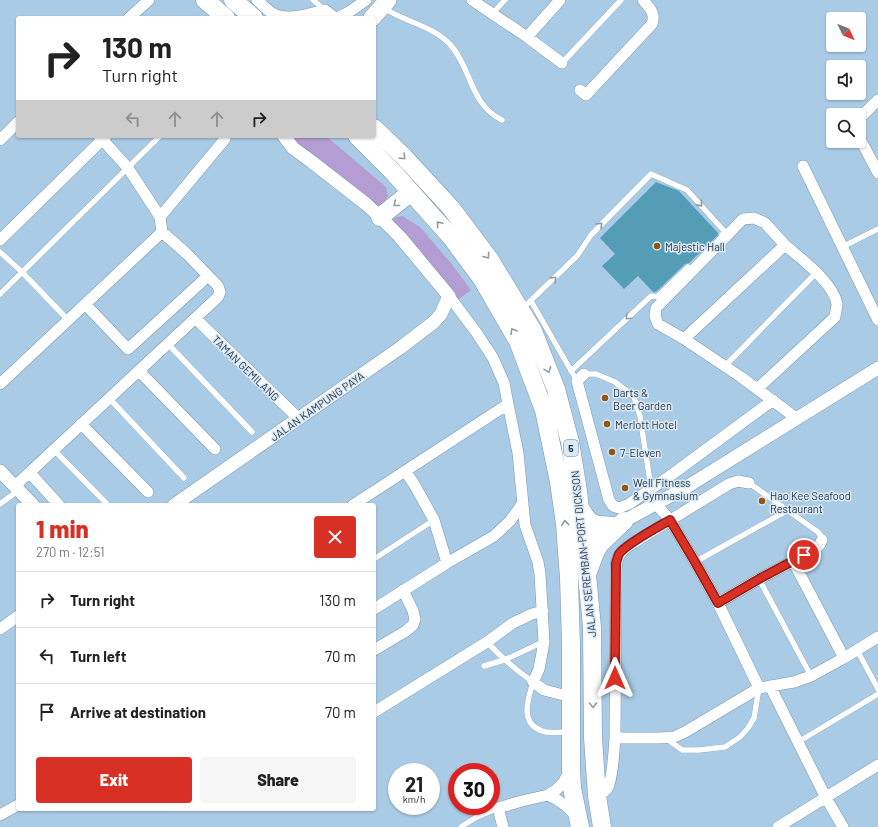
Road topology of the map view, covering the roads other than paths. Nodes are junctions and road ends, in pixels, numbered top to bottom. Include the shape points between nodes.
1 (149, 0) edge
2 (205, 0) edge
3 (233, 0) edge
4 (257, 0) edge
5 (313, 0) edge
6 (366, 0) edge
7 (472, 0) edge
8 (505, 0) edge
9 (560, 0) edge
10 (621, 0) edge
11 (643, 0) edge
12 (381, 8) edge
13 (325, 10) junction
14 (492, 14) junction
15 (131, 16) edge
16 (224, 16) edge
17 (252, 16) edge
18 (280, 16) edge
19 (295, 16) edge
20 (333, 16) edge
21 (340, 16) edge
22 (527, 37) junction
23 (562, 63) joint
24 (580, 90) dead end
25 (878, 100) edge
26 (866, 112) edge
27 (502, 120) dead end
28 (16, 124) edge
29 (376, 129) edge
30 (102, 138) edge
31 (104, 138) edge
32 (158, 138) edge
33 (224, 138) edge
34 (286, 138) edge
35 (359, 138) edge
36 (0, 140) edge
37 (865, 148) edge
38 (803, 166) dead end
39 (128, 168) junction
40 (878, 173) edge
41 (411, 192) junction
42 (160, 217) junction
43 (380, 217) junction
44 (878, 229) edge
45 (162, 232) junction
46 (0, 240) edge
47 (785, 245) junction
48 (842, 247) junction
49 (0, 252) edge
50 (22, 272) junction
51 (816, 273) junction
52 (208, 276) junction
53 (0, 294) edge
54 (449, 296) junction
55 (662, 298) junction
56 (85, 304) junction
57 (526, 306) junction
58 (195, 318) junction
59 (68, 320) junction
60 (878, 320) edge
61 (684, 339) junction
62 (168, 344) junction
63 (725, 366) junction
64 (878, 368) edge
65 (139, 371) junction
66 (571, 371) junction
67 (580, 378) junction
68 (0, 384) edge
69 (757, 389) junction
70 (109, 398) junction
71 (773, 400) junction
72 (508, 404) junction
73 (298, 418) junction
74 (796, 418) junction
75 (81, 424) junction
76 (252, 432) dead end
77 (215, 449) dead end
78 (54, 450) junction
79 (0, 471) edge
80 (405, 471) junction
81 (30, 473) junction
82 (674, 473) junction
83 (184, 478) dead end
84 (749, 483) joint
85 (17, 488) junction
86 (652, 488) junction
87 (685, 488) junction
88 (148, 492) dead end
89 (31, 503) edge
90 (57, 503) edge
91 (106, 503) edge
92 (177, 503) edge
93 (356, 503) edge
94 (523, 503) junction
95 (0, 504) edge
96 (656, 504) junction
97 (580, 508) junction
98 (788, 510) junction
99 (434, 520) junction
100 (670, 520) junction
101 (618, 524) junction
102 (583, 537) junction
103 (822, 540) joint
104 (376, 558) edge
105 (793, 561) junction
106 (695, 562) junction
107 (447, 563) junction
108 (587, 575) junction
109 (759, 579) junction
110 (403, 590) junction
111 (718, 603) junction
112 (376, 608) edge
113 (543, 611) junction
114 (16, 618) edge
115 (0, 630) edge
116 (878, 637) edge
117 (487, 642) junction
118 (544, 642) junction
119 (571, 645) junction
120 (376, 649) edge
121 (857, 650) junction
122 (844, 658) junction
123 (504, 660) junction
124 (484, 666) dead end
125 (811, 676) junction
126 (533, 682) junction
127 (765, 687) junction
128 (878, 689) edge
129 (878, 694) edge
130 (571, 697) junction
131 (376, 711) edge
132 (571, 732) junction
133 (615, 738) junction
134 (665, 738) junction
135 (798, 742) junction
136 (878, 765) edge
137 (571, 769) junction
138 (548, 795) junction
139 (597, 796) junction
140 (826, 798) junction
141 (16, 806) edge
142 (500, 807) edge
143 (0, 815) edge
144 (482, 815) edge
145 (500, 815) edge
146 (579, 824) edge
147 (461, 827) edge
148 (503, 827) edge
149 (602, 827) edge
150 (778, 827) edge
151 (843, 827) edge

1 - 15 street
2 - 16 highway
3 - 17 highway
4 - 18 street via 272,13
5 - 13 lane
6 - 21 street
7 - 14 street
8 - 14 lane
9 - 22 street
10 - 23 lane
11 - 24 street via 652,10 652,24 586,95
12 - 27 lane via 443,37 460,59 477,96 494,116
13 - 19 street
13 - 20 street
14 - 22 street
22 - 23 street
25 - 26 street
28 - 36 street
29 -> 57 highway, JALAN SEREMBAN-PORT DICKSON / 5 via 451,208
30 - 46 street
31 - 39 street
32 - 39 lane
33 - 42 street
34 - 43 street via 293,148
35 - 41 highway, JALAN SEREMBAN-PORT DICKSON / 5
37 - 40 street
38 - 48 street
39 - 42 street
39 - 50 lane
41 -> 43 highway
119 -> 41 highway, JALAN SEREMBAN-PORT DICKSON / 5 via 565,524 560,482 544,410 518,341 482,279 451,237
42 - 45 street
43 - 54 street
44 - 48 lane
45 - 52 street
45 - 56 street
47 - 51 street
47 - 55 street via 764,223 754,218 743,219
47 - 61 street
48 - 60 street
49 - 50 lane
50 - 53 lane
50 - 59 lane
51 - 63 lane
51 - 69 street via 832,291 837,305 834,317
52 - 56 street via 128,349
52 - 58 street via 220,292 218,297
54 - 72 street via 493,358 504,384
54 - 73 street, JALAN KAMPUNG PAYA via 441,314 434,322
57 -> 55 lane via 577,256 591,234 651,174 687,190 725,232
55 - 61 street via 656,308 658,324
55 -> 66 lane via 651,296
56 - 59 street
57 - 66 lane
57 -> 97 highway, JALAN SEREMBAN-PORT DICKSON / 5 via 556,389 570,442
58 - 62 street
58 - 73 street, TAMAN GEMILANG
59 - 68 street
61 - 63 street
62 - 65 street
62 - 76 lane
63 - 69 street
64 - 74 street
65 - 70 street
65 - 77 street
66 - 67 lane
67 - 86 lane via 596,374 615,382 634,397 640,416
67 - 86 street via 612,506 619,508 629,504
69 - 71 street
70 - 75 street
70 - 83 lane
71 - 74 street
71 - 82 street
72 - 80 street
72 - 94 street via 518,453
73 - 92 street, JALAN KAMPUNG PAYA
74 - 87 street
75 - 78 street
75 - 88 street
78 - 81 street
78 - 91 lane
79 - 85 street
80 - 93 street
80 - 99 street
81 - 85 street
81 - 90 street
82 - 86 street
82 - 87 street
84 - 98 lane
84 - 100 street via 738,481 729,484
85 - 89 street
85 - 95 lane
87 - 96 street
94 - 107 street via 510,521 494,536
94 - 113 street via 525,525 538,562
96 - 100 street
96 - 101 street
97 - 101 highway via 593,524
97 - 102 highway, JALAN SEREMBAN-PORT DICKSON / 5
98 - 103 lane via 818,532
98 - 106 lane
99 - 104 lane
99 - 107 street
100 - 106 street
100 - 133 street via 625,548 619,554 616,563
101 - 102 street
101 - 108 highway via 594,553
102 - 108 highway, JALAN SEREMBAN-PORT DICKSON / 5
102 - 119 highway via 578,541 575,550 577,612 576,632
103 - 105 street via 816,549
105 - 109 street
105 - 122 street
106 - 111 street
107 - 110 street
108 -> 139 highway, JALAN SEREMBAN-PORT DICKSON / 5 via 592,626 593,738
109 - 111 street
109 - 125 lane
110 - 112 street
110 - 120 street via 414,611 413,625
111 - 127 street
113 - 117 street via 513,623
113 - 118 street
114 - 115 street
116 - 121 street
117 - 123 lane
117 - 131 street
118 - 123 lane
118 - 126 street via 539,669
119 - 130 highway, JALAN SEREMBAN-PORT DICKSON / 5
121 - 122 street
121 - 128 lane
122 - 125 street
123 - 124 lane
123 - 126 lane
125 - 127 street
126 - 130 street via 544,690
126 - 132 lane via 526,714 531,724 539,730 548,732
127 - 134 street via 685,732
127 - 134 lane via 748,728 725,747 682,750
127 - 135 street
129 - 135 lane
130 - 132 highway, JALAN SEREMBAN-PORT DICKSON / 5
132 - 137 highway, JALAN SEREMBAN-PORT DICKSON / 5
133 - 134 street
133 - 139 street via 608,787
135 - 140 street
136 - 140 street
137 - 138 street via 563,783
137 - 146 highway, JALAN SEREMBAN-PORT DICKSON / 5
138 - 142 street
138 - 146 street via 571,810
139 - 149 highway, JALAN SEREMBAN-PORT DICKSON / 5
140 - 150 street
140 - 151 street
141 - 143 street
144 - 147 lane
145 - 148 street

